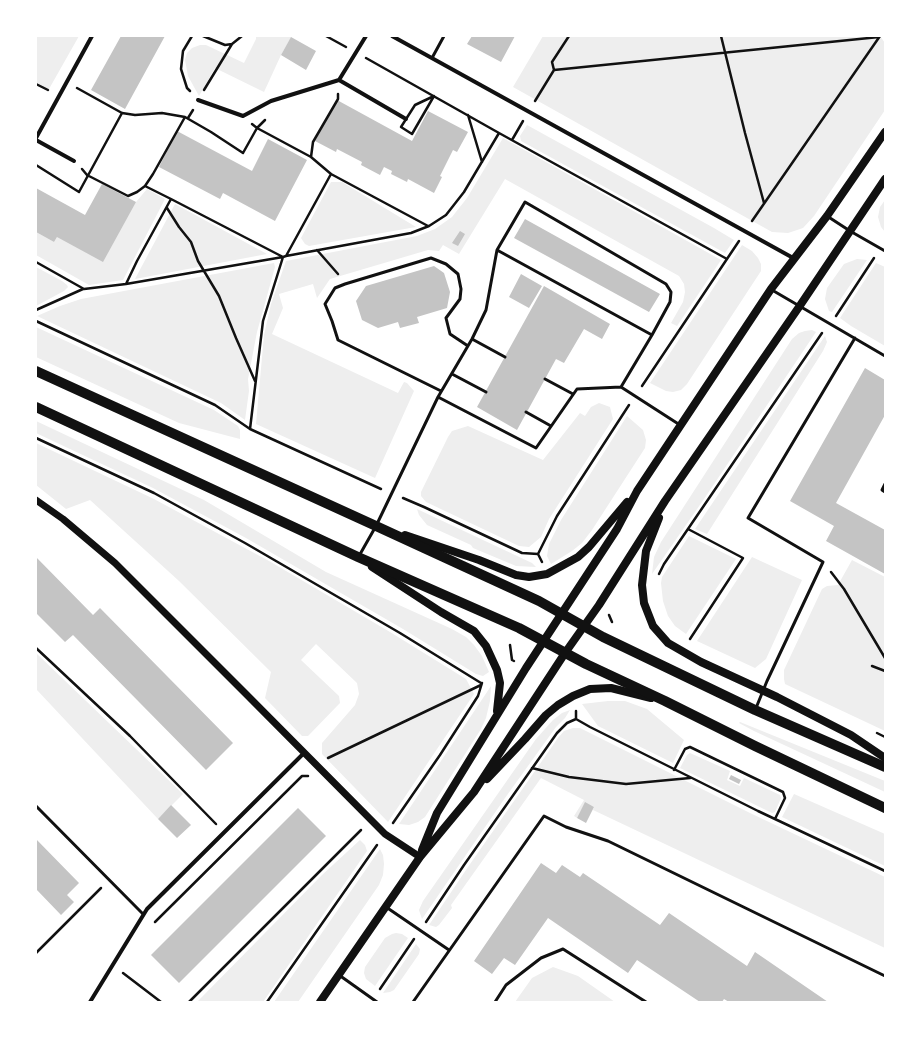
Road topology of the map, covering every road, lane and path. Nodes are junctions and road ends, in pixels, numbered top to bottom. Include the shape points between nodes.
1 (92, 36) edge
2 (192, 36) edge
3 (203, 36) edge
4 (242, 36) edge
5 (326, 36) edge
6 (366, 36) edge
7 (392, 36) edge
8 (444, 36) edge
9 (569, 36) edge
10 (721, 36) edge
11 (880, 36) edge
12 (232, 44) junction
13 (356, 52) junction
14 (726, 52) junction
15 (432, 58) junction
16 (339, 80) junction
17 (434, 96) junction
18 (198, 100) junction
19 (468, 115) junction
20 (243, 116) junction
21 (406, 118) joint
22 (885, 132) edge
23 (499, 133) junction
24 (36, 139) edge
25 (311, 157) junction
26 (74, 161) joint
27 (482, 162) junction
28 (331, 174) junction
29 (885, 179) edge
30 (145, 186) junction
31 (171, 199) junction
32 (764, 203) junction
33 (167, 208) junction
34 (827, 216) junction
35 (428, 226) junction
36 (850, 231) junction
37 (745, 232) junction
38 (880, 248) junction
39 (318, 250) junction
40 (497, 250) junction
41 (885, 251) edge
42 (285, 256) junction
43 (728, 259) junction
44 (795, 259) junction
45 (36, 262) edge
46 (204, 270) junction
47 (126, 284) junction
48 (345, 284) junction
49 (84, 289) junction
50 (771, 289) junction
51 (800, 307) junction
52 (36, 310) edge
53 (36, 321) edge
54 (830, 324) junction
55 (652, 335) junction
56 (855, 338) junction
57 (472, 339) junction
58 (468, 346) junction
59 (885, 356) edge
60 (505, 357) dead end
61 (36, 370) edge
62 (452, 374) junction
63 (545, 379) dead end
64 (256, 382) junction
65 (621, 387) junction
66 (441, 392) junction
67 (486, 392) dead end
68 (573, 394) junction
69 (438, 397) junction
70 (635, 397) junction
71 (36, 407) edge
72 (526, 412) dead end
73 (680, 425) junction
74 (551, 426) junction
75 (250, 429) junction
76 (36, 438) edge
77 (885, 484) edge
78 (637, 491) junction
79 (885, 492) edge
80 (392, 494) junction
81 (36, 500) edge
82 (665, 501) junction
83 (376, 526) junction
84 (688, 530) junction
85 (358, 558) junction
86 (824, 562) junction
87 (658, 575) dead end
88 (562, 615) junction
89 (583, 627) junction
90 (544, 641) junction
91 (688, 642) dead end
92 (510, 645) dead end
93 (36, 648) edge
94 (565, 653) junction
95 (885, 658) edge
96 (516, 662) dead end
97 (872, 666) dead end
98 (885, 671) edge
99 (481, 685) junction
100 (763, 691) junction
101 (665, 701) junction
102 (576, 708) dead end
103 (755, 710) junction
104 (497, 714) junction
105 (576, 719) junction
106 (304, 753) junction
107 (885, 758) edge
108 (315, 764) junction
109 (885, 767) edge
110 (532, 768) junction
111 (674, 770) junction
112 (310, 776) dead end
113 (692, 778) junction
114 (474, 792) junction
115 (36, 806) edge
116 (885, 808) edge
117 (775, 819) junction
118 (356, 825) dead end
119 (361, 830) junction
120 (224, 833) junction
121 (385, 834) junction
122 (366, 836) dead end
123 (371, 841) dead end
124 (376, 847) junction
125 (420, 857) junction
126 (885, 871) edge
127 (109, 879) junction
128 (386, 907) junction
129 (142, 914) junction
130 (154, 923) dead end
131 (420, 931) junction
132 (449, 950) junction
133 (36, 952) edge
134 (122, 972) dead end
135 (339, 975) junction
136 (885, 976) edge
137 (373, 999) junction
138 (90, 1002) edge
139 (161, 1002) edge
140 (189, 1002) edge
141 (268, 1002) edge
142 (320, 1002) edge
143 (377, 1002) edge
144 (413, 1002) edge
145 (495, 1002) edge
146 (646, 1002) edge

1 - 24 street
2 - 18 path via 183,51 181,69 188,88
3 - 12 path via 225,45
4 - 12 path
5 - 13 path
6 - 13 street
7 - 15 street
8 - 15 lane
9 - 14 path via 552,62 554,70
10 - 14 path
11 - 14 path
11 - 32 path
12 - 18 path
13 - 16 street
13 - 17 path
14 - 32 path via 744,133
15 - 37 street
16 - 20 street via 271,101
16 - 21 street
16 - 25 path via 338,99 313,142
17 - 19 path
17 - 21 path via 415,105
18 - 20 street
18 - 30 path
19 - 23 path
19 - 27 path
20 - 25 path via 257,128
22 - 34 main road
23 - 27 path
23 - 43 path
24 - 26 street
25 - 28 path
26 - 30 path via 87,175 128,196
27 - 35 path via 446,215
28 - 35 path
28 - 42 path
29 - 36 main road
30 - 31 path
31 - 33 path
31 - 42 path
32 - 37 path
33 - 46 path via 191,242
33 - 47 path
34 - 36 lane
34 - 44 main road
35 - 39 path via 411,233
36 - 38 lane
36 - 51 main road
37 - 43 path
37 - 44 street
38 - 41 lane
38 - 54 path
39 - 42 path
39 - 48 path
40 - 55 lane
40 - 55 lane via 525,202 666,284 671,292 670,302
40 - 57 lane via 486,310
42 - 46 path
42 - 64 path via 263,321
43 - 70 path
44 - 50 main road
45 - 49 path
46 - 47 path
46 - 64 path via 219,296
47 - 49 path
48 - 58 lane via 431,258 446,264 458,274 461,289 460,299 446,318 450,334
48 - 66 lane via 334,288 325,304 338,340
49 - 52 path
50 - 51 lane
50 - 73 main road
51 - 54 lane
51 - 82 main road
53 - 75 path via 215,405
54 - 56 lane
54 - 84 path via 819,336
55 - 65 lane
56 - 59 lane
56 - 86 lane via 748,518
57 - 58 lane
57 - 60 lane
58 - 62 lane
61 - 83 main road
62 - 66 lane
62 - 67 lane
63 - 68 lane
64 - 75 path
65 - 68 lane via 577,389
65 - 70 lane
66 - 69 lane
68 - 74 lane
69 - 74 lane via 536,448
69 - 80 lane
70 - 73 lane
70 - 80 path via 556,516 538,554 522,553 424,506
71 - 85 main road
72 - 74 lane
73 - 78 main road
75 - 80 path
76 - 99 path via 154,494 245,543 400,633
77 - 79 lane via 882,490
78 - 83 main road via 578,557 547,574 529,577 516,575 480,560
78 - 88 main road via 617,529
80 - 83 lane
81 - 106 street via 115,563
82 - 89 main road
82 - 100 main road via 646,551 642,584 644,603 653,626 668,643 701,662
83 - 85 lane
83 - 88 main road via 539,601
84 - 87 path
84 - 91 path via 743,558
85 - 90 main road
85 - 104 main road via 474,632 486,646 497,670 500,684
86 - 95 path via 844,589
86 - 100 lane
88 - 89 main road
88 - 90 main road
89 - 94 main road
89 - 103 main road
90 - 94 main road
90 - 104 main road
92 - 96 path via 512,660
93 - 120 path via 130,736
94 - 101 main road
94 - 114 main road
97 - 98 path
99 - 108 path
99 - 121 path via 478,696 469,710
100 - 103 lane
100 - 107 main road via 851,735
101 - 114 main road via 611,688 590,689 573,696 546,715
101 - 116 main road
102 - 105 path
103 - 109 main road
104 - 125 main road via 437,813
105 - 110 path via 567,723 557,733
105 - 111 path
106 - 108 street
106 - 120 street
108 - 121 street
110 - 113 path via 569,777 626,784
110 - 131 path
111 - 113 path
111 - 117 path via 685,749 690,747 783,792 785,798
112 - 130 path via 302,776
113 - 117 path
114 - 125 main road
115 - 127 lane
117 - 126 path
118 - 119 path
119 - 122 path
119 - 140 path
120 - 129 street
121 - 124 path
121 - 125 street
123 - 124 path
124 - 141 path
125 - 128 main road
127 - 129 lane
127 - 133 path
128 - 131 lane
128 - 135 main road
129 - 138 street
131 - 132 lane
131 - 137 path
132 - 136 lane via 544,816 566,827 608,841
132 - 144 lane
134 - 139 path
135 - 137 lane
135 - 142 main road
137 - 143 lane
145 - 146 lane via 506,985 541,958 563,949

